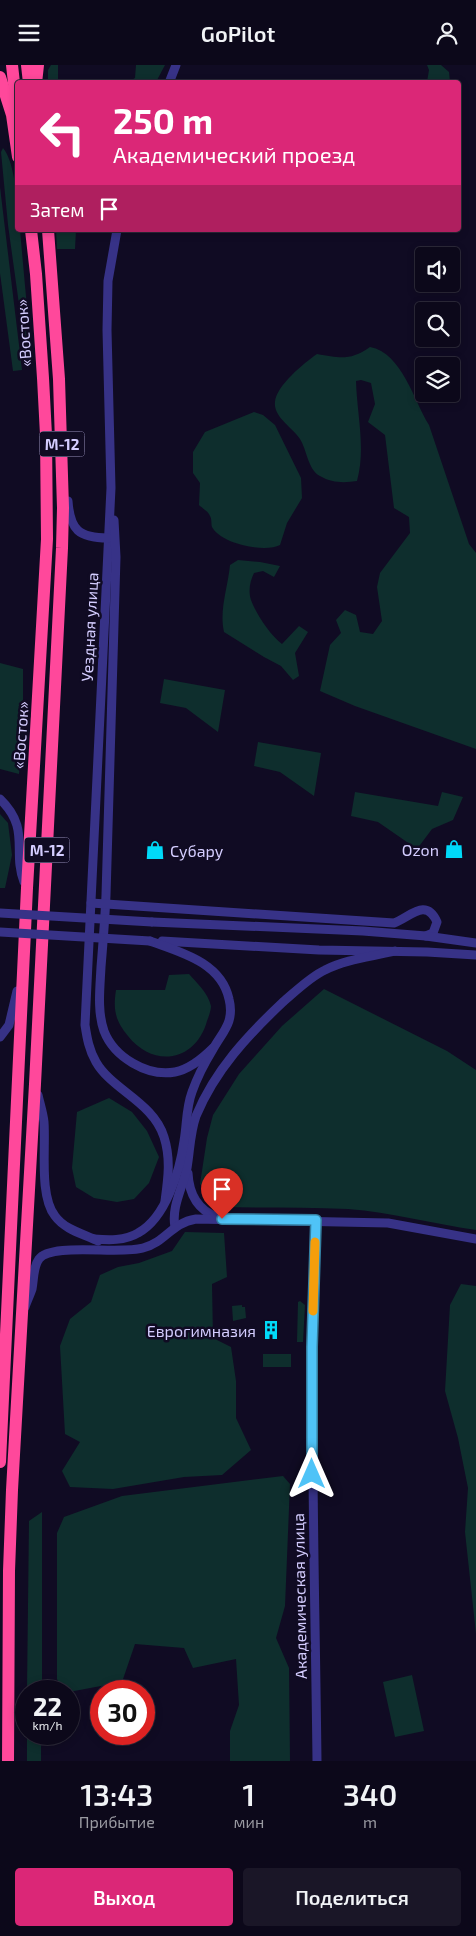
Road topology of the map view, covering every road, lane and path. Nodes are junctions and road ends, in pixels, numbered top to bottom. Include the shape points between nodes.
1 (12, 65) edge
2 (27, 65) edge
3 (38, 65) edge
4 (176, 65) edge
5 (0, 77) edge
6 (29, 80) edge
7 (36, 80) edge
8 (170, 80) edge
9 (15, 90) edge
10 (15, 136) edge
11 (29, 232) edge
12 (47, 232) edge
13 (117, 232) edge
14 (62, 450) junction
15 (111, 538) junction
16 (0, 799) edge
17 (27, 888) junction
18 (91, 903) junction
19 (105, 904) junction
20 (0, 913) edge
21 (436, 928) junction
22 (0, 932) edge
23 (426, 936) junction
24 (453, 940) junction
25 (150, 941) junction
26 (475, 943) edge
27 (395, 951) junction
28 (476, 955) edge
29 (24, 964) junction
30 (0, 1037) edge
31 (213, 1048) junction
32 (35, 1085) junction
33 (185, 1139) junction
34 (187, 1166) junction
35 (165, 1201) junction
36 (222, 1219) junction
37 (316, 1220) junction
38 (175, 1227) junction
39 (94, 1239) junction
40 (476, 1239) edge
41 (124, 1251) junction
42 (22, 1316) junction
43 (0, 1462) edge
44 (8, 1761) edge
45 (317, 1761) edge

1 - 9 highway
2 - 6 highway
3 - 7 highway
4 - 8 street
5 - 10 highway
11 - 17 highway, «Восток» / М-12 via 36,274 46,435 47,516
12 - 14 highway, «Восток» / М-12 via 60,379
13 - 15 street, Уездная улица via 108,281
14 - 15 street via 71,520 85,536
14 - 32 highway, «Восток» / М-12 via 59,615
15 - 18 street, Уездная улица
15 - 19 street, Уездная улица via 115,577
16 - 17 street via 17,823 23,879
17 - 29 highway, «Восток» / М-12
18 - 19 street
18 - 35 street, Уездная улица via 85,1025 88,1047 97,1063 137,1100 164,1135 170,1170
19 - 21 street via 394,923 415,911 426,909 434,916
19 - 31 street, Уездная улица via 100,997 101,1019 110,1042 119,1053 144,1068 174,1072 190,1067
20 - 23 street, bridge
21 - 23 street via 434,933
21 - 24 street
22 - 25 street, bridge
23 - 24 street
24 - 26 street
25 - 27 street
25 - 31 street via 200,961 224,985 230,999 230,1016 225,1032
27 - 28 street
27 - 34 street via 342,962 324,970 265,1019 230,1058 206,1095 190,1138
29 - 30 street via 9,1025
29 - 43 highway, «Восток» / М-12
31 - 33 street via 192,1093
32 - 39 street via 44,1119 45,1193 49,1205 56,1217 68,1227
32 - 42 highway, «Восток»
33 - 34 street
33 - 35 street via 178,1169
34 - 36 street via 188,1182 196,1201 207,1213
34 - 38 street via 173,1217
35 - 39 street via 160,1212 139,1233 127,1238
36 - 37 street
36 - 38 street via 196,1219
37 - 40 street via 388,1223
37 - 45 street, Академическая улица via 312,1474
38 - 41 street via 156,1244
39 - 41 street
41 - 42 street via 69,1249 42,1255 36,1265
42 - 44 highway, «Восток» via 9,1571

